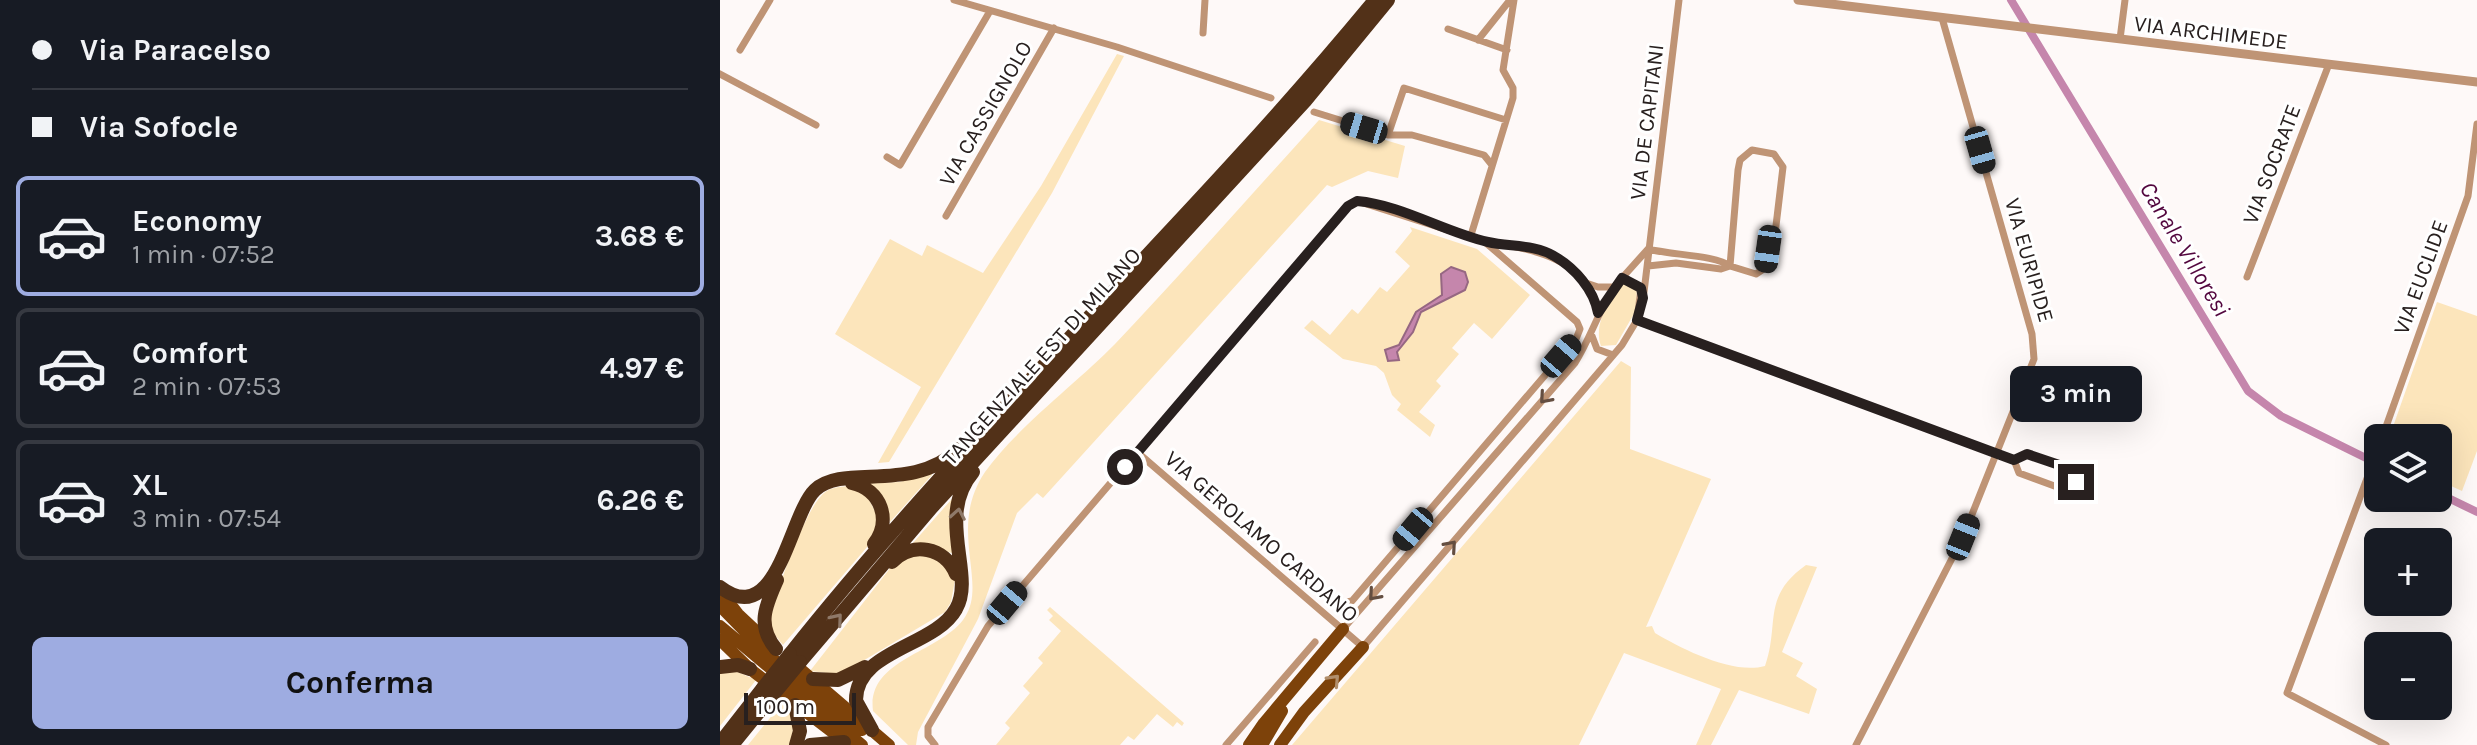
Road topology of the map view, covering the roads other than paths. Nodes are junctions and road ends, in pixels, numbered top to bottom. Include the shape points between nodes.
1 (770, 0) edge
2 (954, 0) edge
3 (1205, 0) edge
4 (1375, 0) edge
5 (1388, 0) edge
6 (1512, 0) edge
7 (1679, 0) edge
8 (1798, 0) edge
9 (2125, 0) edge
10 (990, 11) junction
11 (1942, 18) junction
12 (1054, 28) junction
13 (1448, 29) dead end
14 (1203, 33) dead end
15 (2120, 39) junction
16 (1478, 40) junction
17 (740, 50) dead end
18 (1507, 50) junction
19 (2329, 64) junction
20 (720, 74) edge
21 (2477, 82) edge
22 (1271, 98) dead end
23 (1314, 112) dead end
24 (1506, 120) junction
25 (2477, 124) edge
26 (816, 125) dead end
27 (1388, 135) junction
28 (887, 157) dead end
29 (1492, 165) junction
30 (946, 216) dead end
31 (1775, 234) dead end
32 (1471, 235) junction
33 (1485, 242) junction
34 (1648, 249) junction
35 (1768, 249) dead end
36 (1648, 266) junction
37 (1730, 266) junction
38 (2247, 277) dead end
39 (1622, 278) junction
40 (1584, 282) junction
41 (1614, 287) junction
42 (1643, 298) junction
43 (1598, 313) junction
44 (1637, 320) junction
45 (1592, 336) junction
46 (1613, 355) junction
47 (1009, 414) junction
48 (2387, 424) edge
49 (1137, 452) junction
50 (1997, 453) junction
51 (2014, 460) junction
52 (2364, 488) edge
53 (873, 575) junction
54 (845, 588) junction
55 (720, 589) edge
56 (1346, 602) dead end
57 (720, 606) edge
58 (720, 626) edge
59 (1343, 629) junction
60 (720, 640) edge
61 (1315, 642) dead end
62 (1363, 647) junction
63 (789, 655) junction
64 (720, 667) edge
65 (750, 669) junction
66 (813, 679) junction
67 (1292, 690) junction
68 (768, 692) junction
69 (795, 705) junction
70 (1304, 712) junction
71 (872, 730) junction
72 (720, 743) edge
73 (846, 743) edge
74 (732, 745) edge
75 (796, 745) edge
76 (810, 745) edge
77 (862, 745) edge
78 (880, 745) edge
79 (889, 745) edge
80 (935, 745) edge
81 (1226, 745) edge
82 (1249, 745) edge
83 (1262, 745) edge
84 (1269, 745) edge
85 (1280, 745) edge
86 (1856, 745) edge
87 (2386, 745) edge

1 - 17 street
2 - 10 street
3 - 14 street
4 - 47 highway, TANGENZIALE EST DI MILANO
5 - 47 highway, TANGENZIALE EST DI MILANO via 1305,101
6 - 16 street
6 - 18 street
7 - 34 street, VIA DE CAPITANI
8 - 11 street, VIA ARCHIMEDE
9 - 15 street
10 - 12 street
10 - 28 street via 900,165
11 - 15 street, VIA ARCHIMEDE
11 - 50 street, VIA EURIPIDE via 2032,334 2034,359
12 - 22 street
12 - 30 street, VIA CASSIGNOLO
13 - 16 street
15 - 19 street, VIA ARCHIMEDE
16 - 18 street
18 - 24 street via 1503,70 1513,98
19 - 21 street, VIA ARCHIMEDE
19 - 38 street, VIA SOCRATE
20 - 26 street
23 - 27 street
24 - 27 street via 1404,88
24 - 29 street
25 - 48 street, VIA EUCLIDE via 2468,196
27 - 29 street via 1428,139 1484,155
29 - 32 street
31 - 37 street via 1783,167 1774,154 1752,150 1740,160 1738,170
32 - 33 street
32 - 49 street via 1367,202 1348,206
33 - 40 street via 1555,256
33 - 56 street via 1580,329
34 - 36 street, VIA DE CAPITANI
34 - 37 street via 1722,260
34 - 39 street
35 - 37 street via 1765,268 1756,274
36 - 37 street
36 - 42 street, VIA DE CAPITANI
39 - 41 street
39 - 42 street via 1641,288
40 - 41 street
40 - 43 street
41 - 43 street
42 - 44 street, VIA DE CAPITANI
43 - 45 street
44 - 46 street, VIA DE CAPITANI
44 - 50 street
45 - 46 street via 1597,349
45 -> 59 street via 1570,369
62 -> 46 street, VIA DE CAPITANI
47 - 53 highway, TANGENZIALE EST DI MILANO
47 - 54 highway, TANGENZIALE EST DI MILANO
47 - 55 highway via 985,422 952,456 929,468 824,484 808,498 768,586 743,596
71 -> 47 highway via 858,708 858,683 871,668 942,624 957,608 963,590 955,536 959,504 967,480
49 - 59 street, VIA GEROLAMO CARDANO
49 - 80 street via 988,626 928,727
50 - 51 street
50 - 86 street, VIA EURIPIDE via 1963,537
51 - 51 street via 2019,473 2068,491 2076,482 2074,470 2027,454
52 - 87 street via 2287,693
63 -> 53 highway, TANGENZIALE EST DI MILANO
53 - 66 highway via 904,552 927,549 951,564 957,595 944,618 856,673 831,681
54 - 63 highway, TANGENZIALE EST DI MILANO
54 - 63 highway via 850,573 878,539 883,521 873,493 849,482 824,489 809,506 763,614 766,635
55 - 63 main road via 738,614
57 - 78 main road via 769,656
58 - 77 main road
59 - 62 street, VIA GEROLAMO CARDANO
59 - 67 main road
60 - 65 main road
61 - 81 street
70 -> 62 main road
63 - 66 main road
63 - 68 highway, TANGENZIALE EST DI MILANO, bridge
64 - 65 highway
65 - 69 main road
66 - 71 main road
67 - 82 main road
67 - 83 main road
68 - 72 highway, TANGENZIALE EST DI MILANO
68 - 74 highway, TANGENZIALE EST DI MILANO
69 - 73 main road
69 - 75 highway via 800,731
70 - 84 main road
70 - 85 main road
71 - 79 main road
73 - 76 highway

